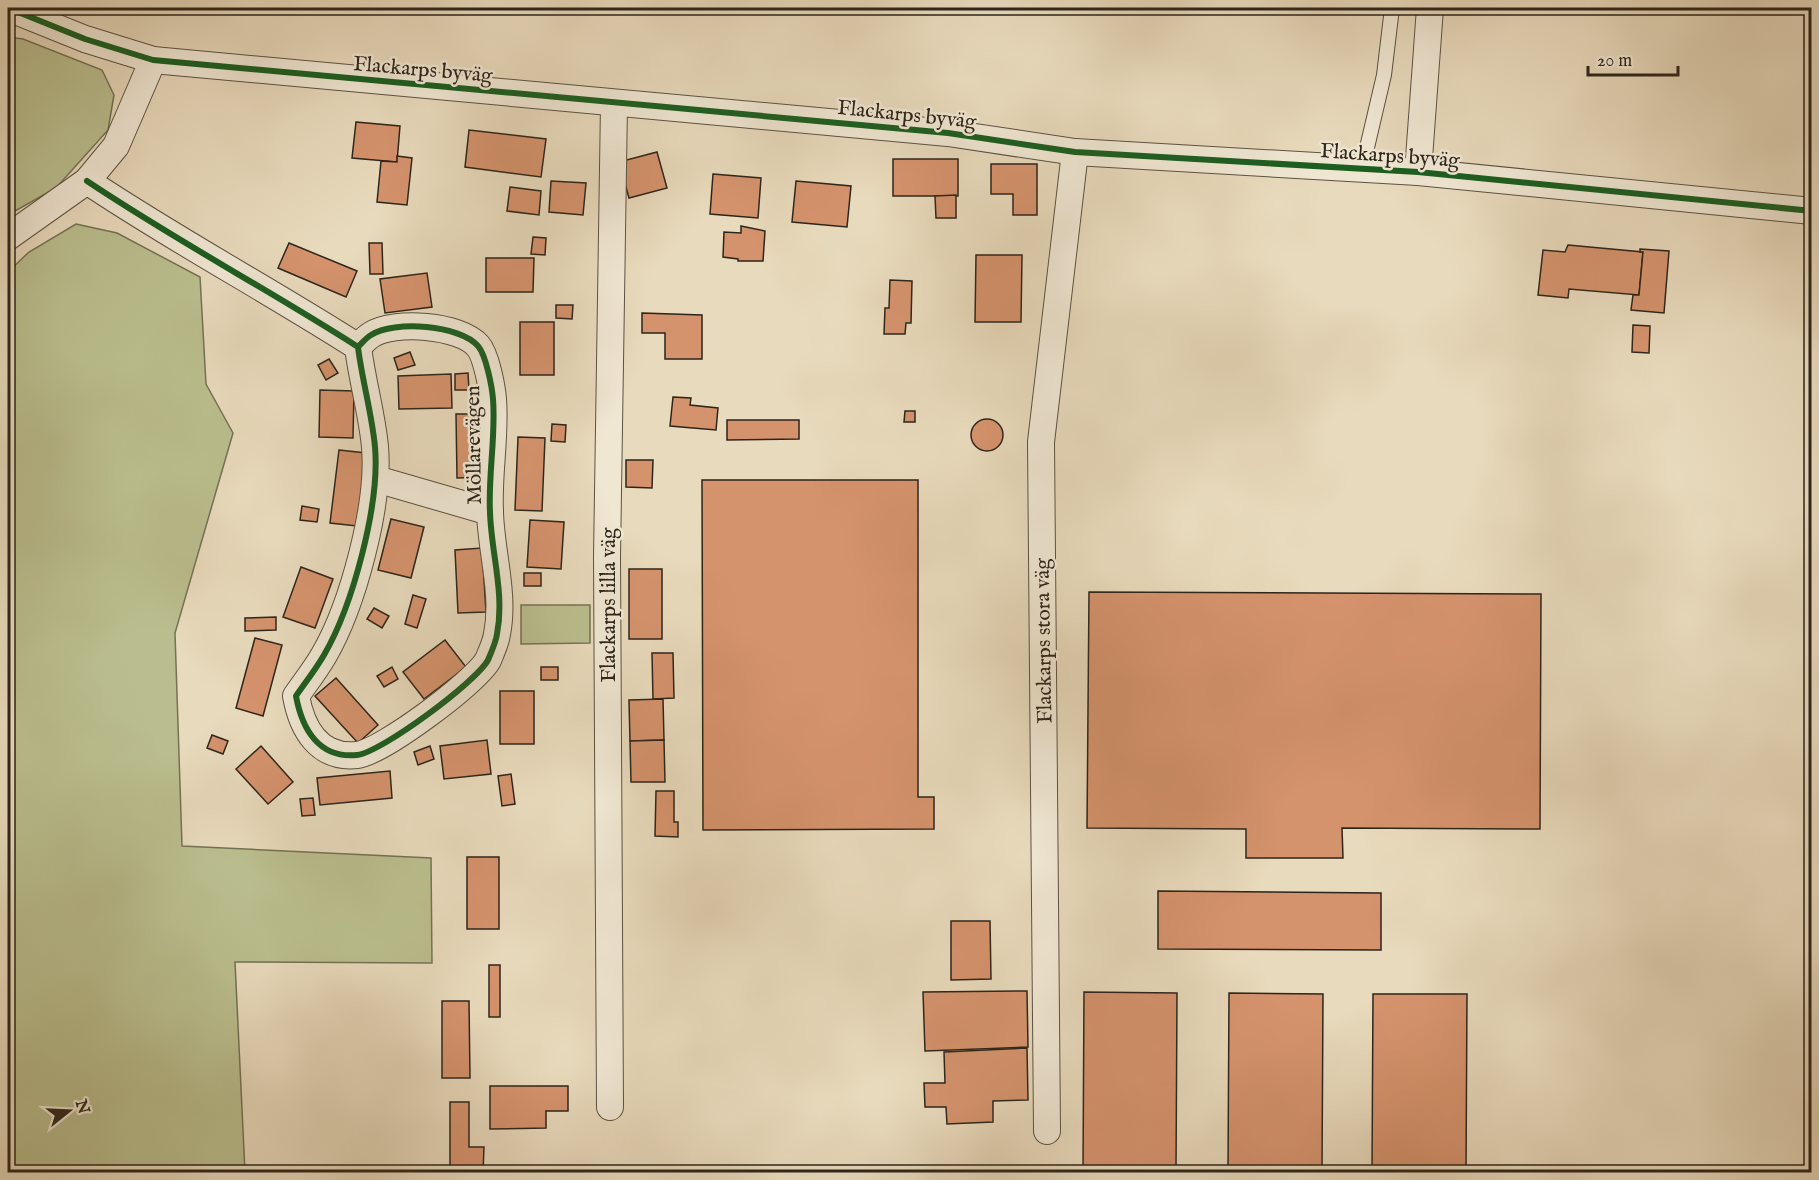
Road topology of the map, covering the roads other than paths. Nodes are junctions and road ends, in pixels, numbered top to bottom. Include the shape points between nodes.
1 (8, 8) edge
2 (1392, 8) edge
3 (1431, 8) edge
4 (153, 60) junction
5 (614, 104) junction
6 (1075, 152) junction
7 (1362, 169) junction
8 (1418, 172) junction
9 (87, 181) junction
10 (1812, 211) edge
11 (8, 237) edge
12 (358, 347) junction
13 (376, 479) junction
14 (490, 512) junction
15 (610, 1107) dead end
16 (1047, 1131) dead end

1 - 4 street, Flackarps byväg via 85,39
2 - 7 lane via 1384,75
3 - 8 street, Flackarps byväg
4 - 5 street, Flackarps byväg
4 - 9 street via 116,146
5 - 6 street, Flackarps byväg via 948,133
5 - 15 street, Flackarps lilla väg via 607,557
6 - 7 street, Flackarps byväg
6 - 16 street, Flackarps stora väg via 1041,442
7 - 8 street, Flackarps byväg
8 - 10 street, Flackarps byväg
9 - 11 street
9 - 12 street
12 - 13 street, Möllarevägen via 375,445
12 - 14 street, Möllarevägen via 372,334 413,326 451,330 479,347 493,399
13 - 14 street, Möllarevägen
13 - 14 street, Möllarevägen via 348,600 325,654 296,696 300,721 319,744 338,755 360,755 396,736 444,703 487,662 497,634 499,595

